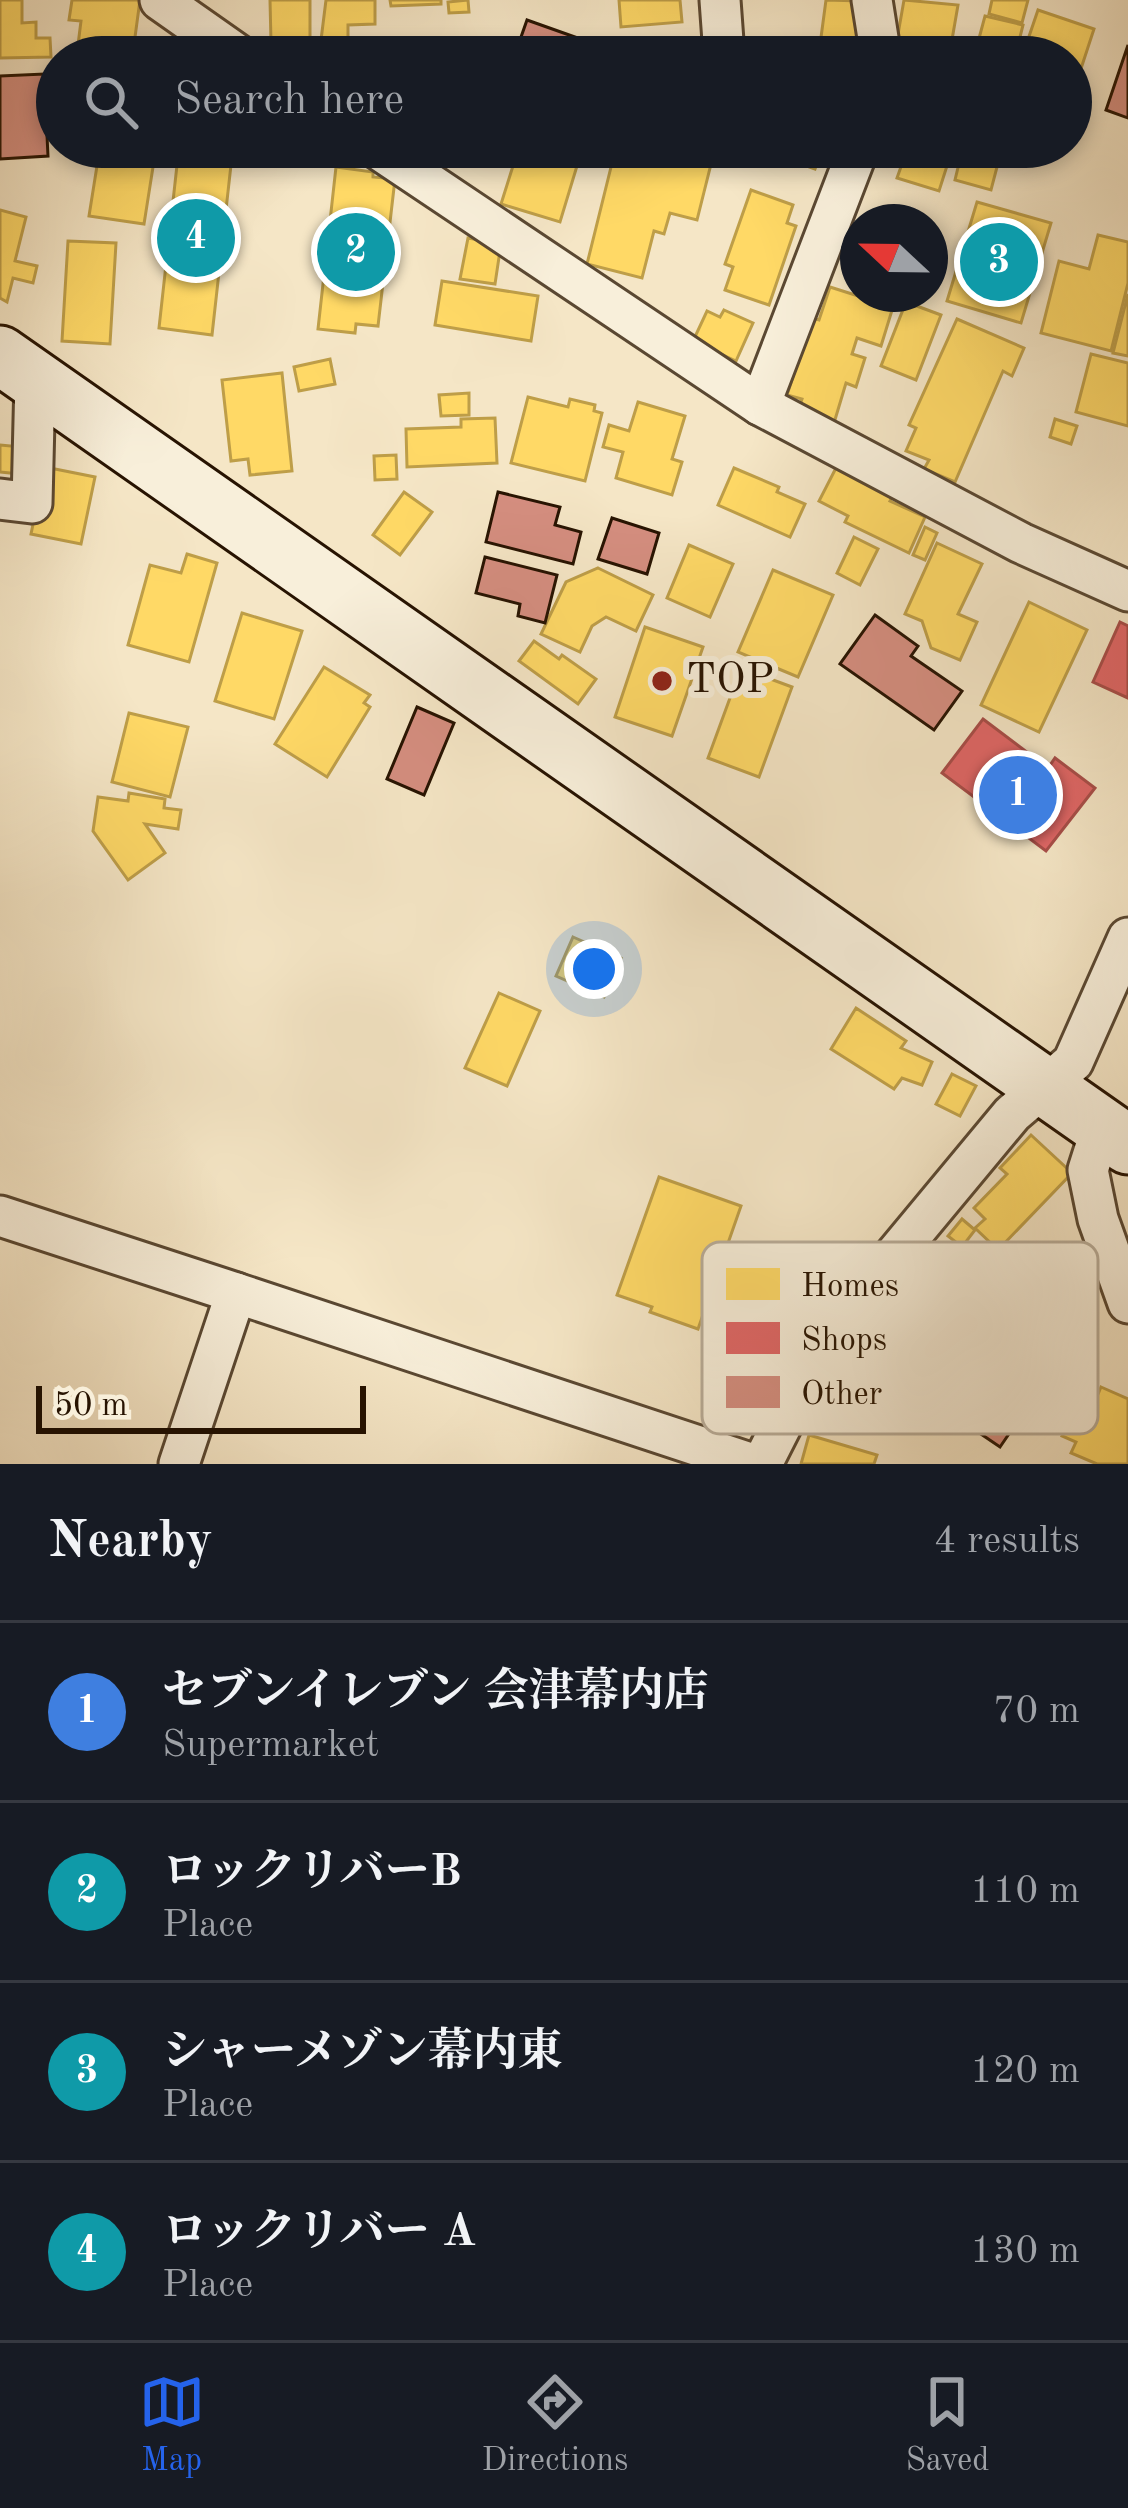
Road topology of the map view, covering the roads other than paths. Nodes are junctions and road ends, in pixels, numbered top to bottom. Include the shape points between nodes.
1 (160, 0) edge
2 (720, 0) edge
3 (872, 0) edge
4 (211, 36) edge
5 (723, 36) edge
6 (877, 36) edge
7 (406, 168) edge
8 (851, 168) edge
9 (17, 367) edge
10 (760, 405) junction
11 (0, 499) edge
12 (1128, 591) edge
13 (1128, 938) edge
14 (1048, 1087) junction
15 (1115, 1136) edge
16 (0, 1216) edge
17 (906, 1242) edge
18 (236, 1294) junction
19 (1128, 1304) edge
20 (775, 1434) edge
21 (179, 1464) edge
22 (758, 1464) edge

1 - 4 street
2 - 5 street
3 - 6 street
7 - 10 street
8 - 10 street
9 - 11 street via 32,503
9 - 14 street
10 - 12 street
13 - 14 street via 1073,1062
14 - 15 street
14 - 17 street via 1012,1114
15 - 19 street via 1088,1170
16 - 18 street
18 - 21 street
18 - 22 street
20 - 22 street

